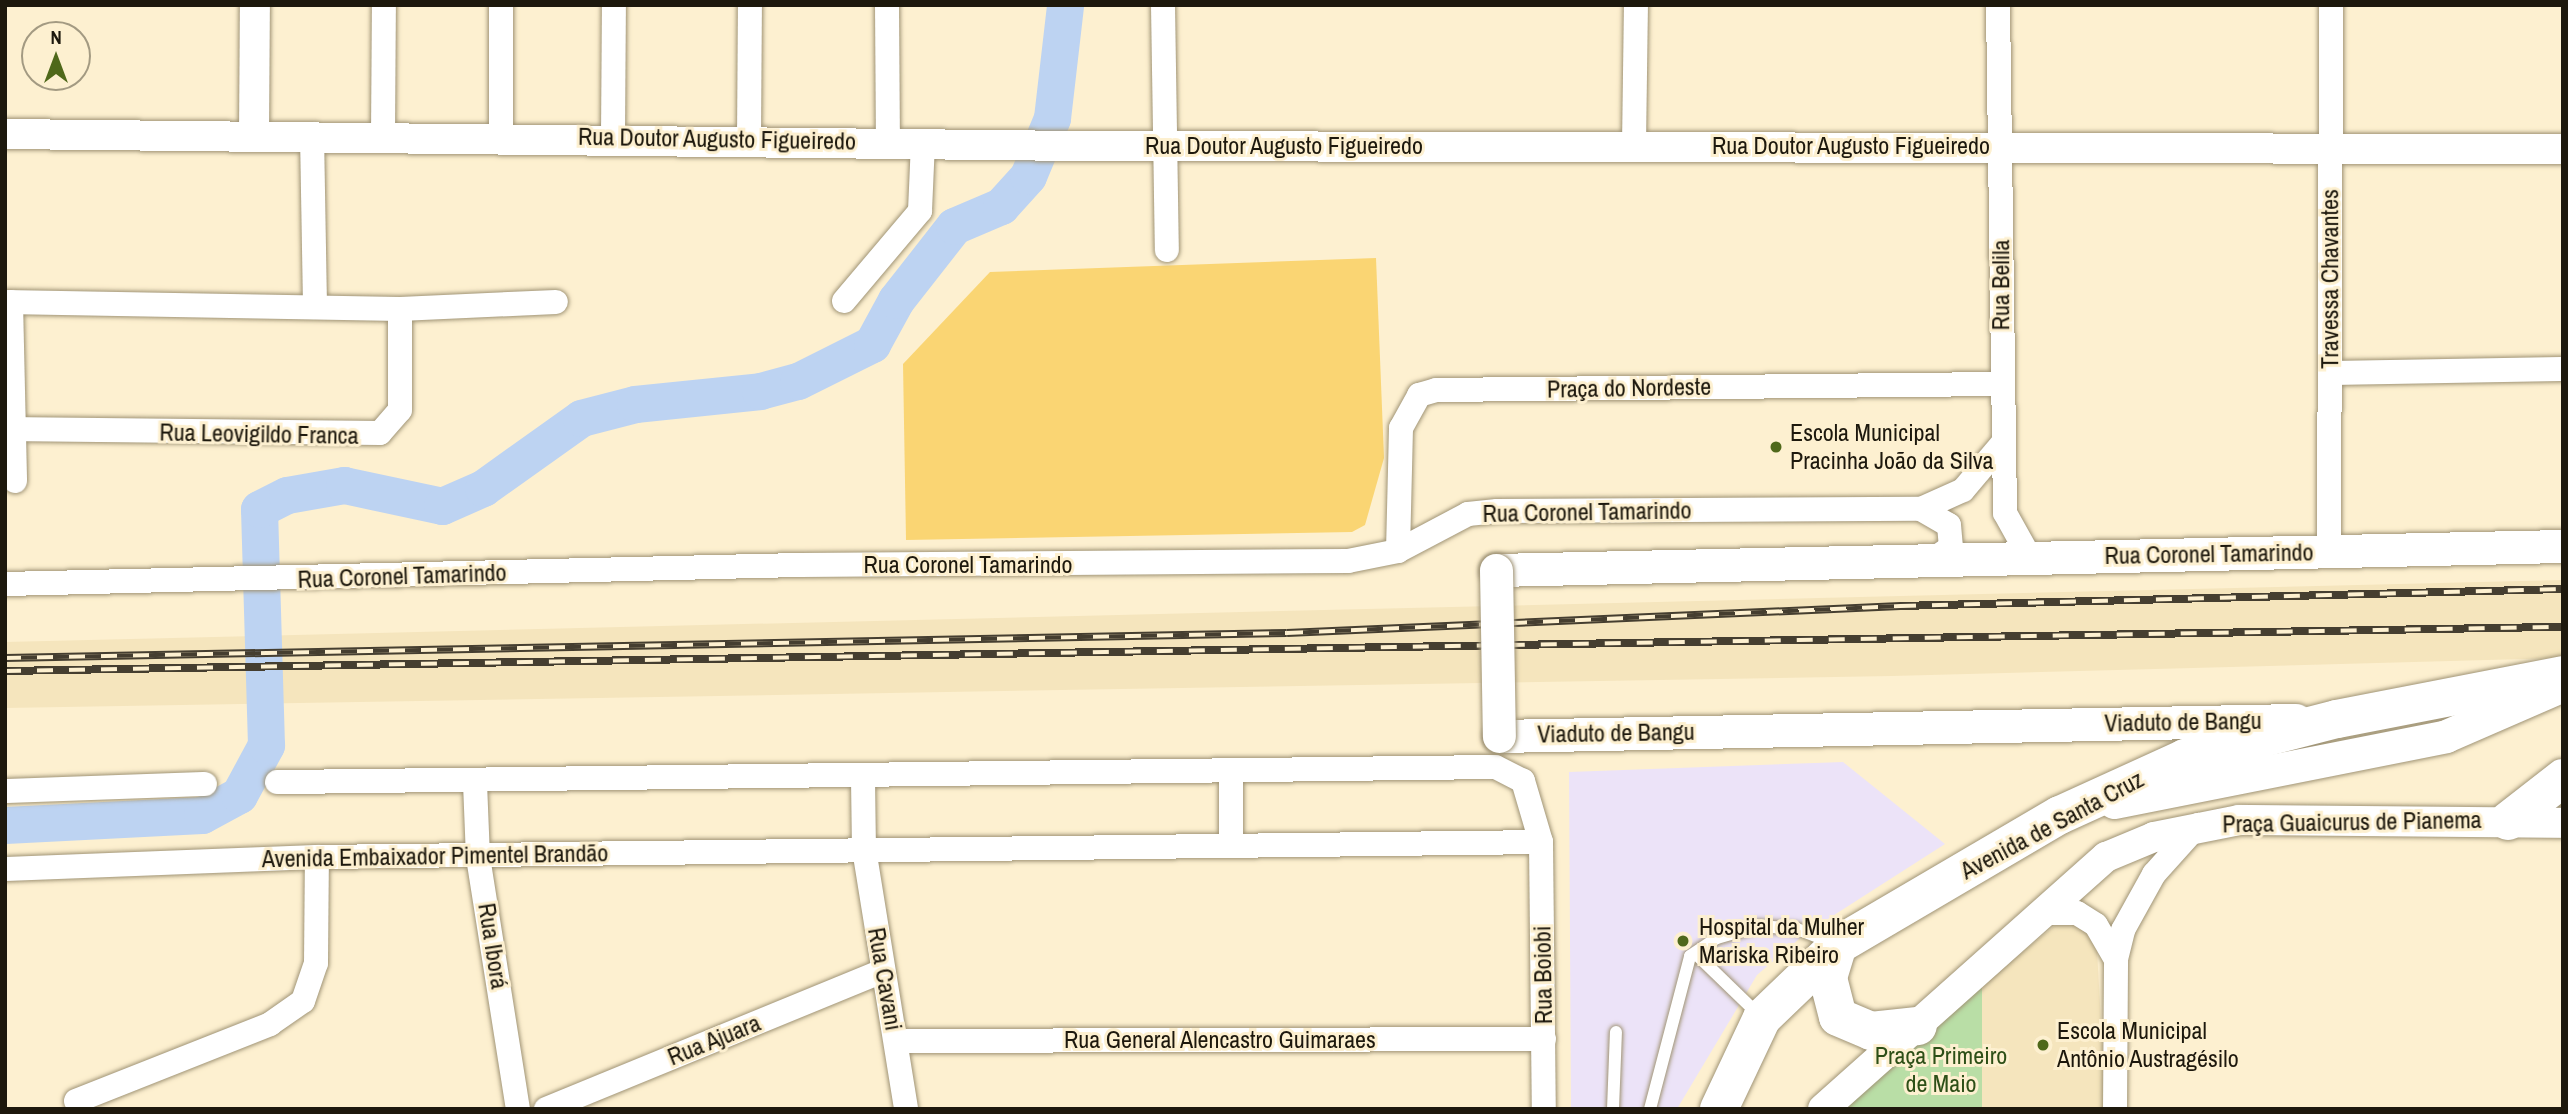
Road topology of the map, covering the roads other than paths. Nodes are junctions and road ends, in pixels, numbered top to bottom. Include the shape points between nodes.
1 (255, 5) edge
2 (384, 5) edge
3 (501, 5) edge
4 (614, 5) edge
5 (750, 5) edge
6 (887, 5) edge
7 (1163, 5) edge
8 (1636, 5) edge
9 (1998, 5) edge
10 (2331, 5) edge
11 (5, 134) edge
12 (254, 134) junction
13 (312, 134) junction
14 (383, 135) junction
15 (502, 137) junction
16 (613, 138) junction
17 (749, 139) junction
18 (888, 141) junction
19 (923, 141) junction
20 (1634, 145) junction
21 (1165, 146) junction
22 (2001, 147) junction
23 (2329, 147) junction
24 (2563, 149) edge
25 (1167, 250) dead end
26 (844, 301) dead end
27 (8, 302) edge
28 (556, 302) dead end
29 (315, 307) junction
30 (400, 309) junction
31 (2563, 369) edge
32 (2330, 373) junction
33 (2001, 384) junction
34 (9, 429) edge
35 (2002, 444) junction
36 (15, 481) dead end
37 (1921, 509) junction
38 (2563, 546) edge
39 (1398, 551) junction
40 (2329, 552) junction
41 (2030, 558) junction
42 (1934, 559) junction
43 (5, 584) edge
44 (2561, 679) edge
45 (2337, 719) junction
46 (1231, 775) junction
47 (2563, 778) edge
48 (863, 779) junction
49 (278, 782) dead end
50 (475, 783) junction
51 (205, 784) dead end
52 (5, 791) edge
53 (2060, 815) junction
54 (2508, 821) junction
55 (2563, 823) edge
56 (2199, 825) junction
57 (1541, 842) junction
58 (1231, 846) junction
59 (864, 849) junction
60 (317, 856) junction
61 (478, 856) junction
62 (5, 869) edge
63 (2041, 913) junction
64 (1838, 945) junction
65 (1696, 954) junction
66 (2116, 959) junction
67 (883, 971) junction
68 (1762, 1018) junction
69 (1918, 1026) junction
70 (1616, 1032) dead end
71 (1544, 1039) junction
72 (896, 1041) junction
73 (76, 1101) dead end
74 (518, 1109) edge
75 (546, 1109) edge
76 (906, 1109) edge
77 (1544, 1109) edge
78 (1613, 1109) edge
79 (1650, 1109) edge
80 (1719, 1109) edge
81 (1823, 1109) edge
82 (2115, 1109) edge

1 - 12 street
2 - 14 street
3 - 15 street
4 - 16 street
5 - 17 street
6 - 18 street
7 - 21 street
8 - 20 street
9 - 22 street, Rua Belila
10 - 23 street, Travessa Chavantes
11 - 12 street, Rua Doutor Augusto Figueiredo
12 - 13 street, Rua Doutor Augusto Figueiredo
13 - 14 street, Rua Doutor Augusto Figueiredo
13 - 29 street
14 - 15 street, Rua Doutor Augusto Figueiredo
15 - 16 street, Rua Doutor Augusto Figueiredo
16 - 17 street, Rua Doutor Augusto Figueiredo
17 - 18 street, Rua Doutor Augusto Figueiredo
18 - 19 street, Rua Doutor Augusto Figueiredo
19 - 21 street, Rua Doutor Augusto Figueiredo
19 - 26 street via 920,211
20 - 21 street, Rua Doutor Augusto Figueiredo
20 - 22 street, Rua Doutor Augusto Figueiredo
21 - 25 street
22 - 23 street, Rua Doutor Augusto Figueiredo
22 - 33 street, Rua Belila
23 - 24 street, Rua Doutor Augusto Figueiredo
23 - 32 street, Travessa Chavantes
27 - 29 street
27 - 34 street
28 - 30 street
29 - 30 street
30 - 34 street, Rua Leovigildo Franca via 400,410 380,433
31 - 32 street
32 - 40 street, Travessa Chavantes
33 - 35 street, Rua Belila
33 - 39 street, Praça do Nordeste via 1436,390 1419,395 1401,428
34 - 36 street
35 - 37 street, Rua Coronel Tamarindo via 1964,489
35 - 41 street, Rua Belila via 2005,513
37 - 39 street, Rua Coronel Tamarindo via 1497,511 1439,524
37 - 42 street via 1949,525 1951,547
38 - 40 main road, Rua Coronel Tamarindo
39 - 43 street, Rua Coronel Tamarindo via 1348,561 800,565 234,583
40 - 41 main road, Rua Coronel Tamarindo
41 - 42 main road, Rua Coronel Tamarindo
42 - 45 main road, Viaduto de Bangu, bridge via 1496,570 1499,736
44 - 45 main road, Avenida de Santa Cruz
44 - 53 main road via 2445,736 2299,769 2215,779
45 - 53 main road, Avenida de Santa Cruz via 2185,758
46 - 48 street
46 - 57 street via 1510,770 1530,794
46 - 58 street
47 - 54 main road
48 - 50 street
48 - 59 street
49 - 50 street
50 - 61 street, Rua Iborá
51 - 52 street
53 - 64 main road, Avenida de Santa Cruz
54 - 55 street, Praça Guaicurus de Pianema
54 - 56 street, Praça Guaicurus de Pianema
56 - 63 street, Praça Guaicurus de Pianema via 2106,857
56 - 66 street via 2137,901
57 - 58 street, Avenida Embaixador Pimentel Brandão
57 - 71 street, Rua Boiobi
58 - 59 street, Avenida Embaixador Pimentel Brandão
59 - 61 street, Avenida Embaixador Pimentel Brandão
59 - 67 street, Rua Cavani
60 - 61 street, Avenida Embaixador Pimentel Brandão
60 - 62 street, Avenida Embaixador Pimentel Brandão
60 - 73 street via 316,963 303,1001 270,1024
61 - 74 street, Rua Iborá
63 - 66 street via 2077,913 2096,925
63 - 69 street
64 - 65 lane via 1797,929 1758,926 1717,938
64 - 68 main road, Avenida de Santa Cruz
64 - 69 main road via 1828,978 1838,1017 1871,1031
65 - 68 lane
65 - 79 lane via 1686,963
66 - 82 street
67 - 72 street, Rua Cavani
67 - 75 street, Rua Ajuara
68 - 80 main road, Avenida de Santa Cruz
69 - 81 street
70 - 78 lane
71 - 72 street, Rua General Alencastro Guimaraes
71 - 77 street, Rua Boiobi
72 - 76 street, Rua Cavani

